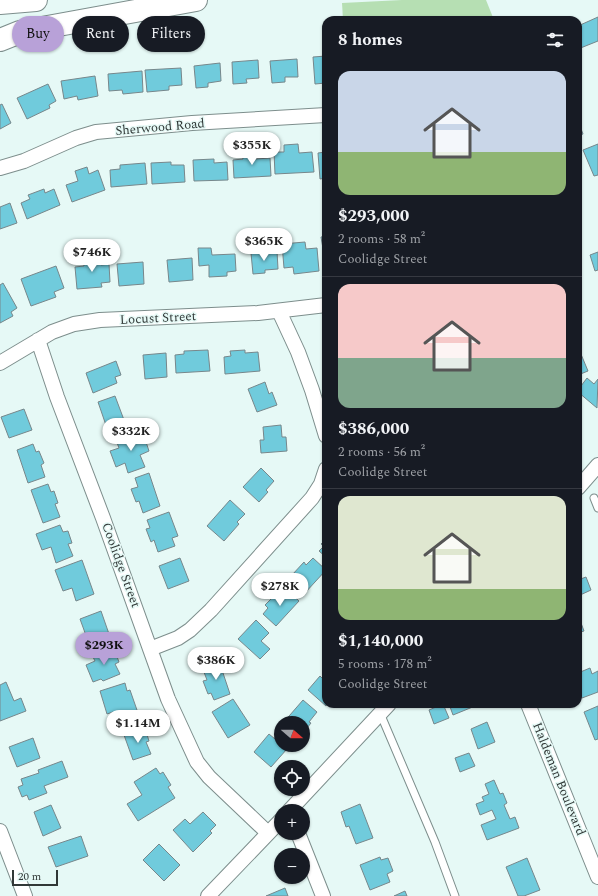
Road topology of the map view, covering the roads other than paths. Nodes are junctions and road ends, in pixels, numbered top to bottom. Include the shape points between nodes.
1 (36, 0) edge
2 (196, 0) edge
3 (0, 3) edge
4 (0, 40) edge
5 (322, 115) edge
6 (0, 168) edge
7 (322, 305) edge
8 (279, 310) junction
9 (38, 340) junction
10 (0, 363) edge
11 (322, 423) edge
12 (598, 465) edge
13 (582, 483) edge
14 (322, 484) edge
15 (594, 498) dead end
16 (598, 508) edge
17 (150, 648) junction
18 (530, 708) edge
19 (385, 709) edge
20 (296, 804) edge
21 (274, 827) edge
22 (0, 831) edge
23 (268, 833) junction
24 (301, 840) edge
25 (598, 877) edge
26 (25, 896) edge
27 (208, 896) edge
28 (323, 896) edge
29 (455, 896) edge

1 - 3 highway
2 - 4 highway via 20,32
5 - 6 street, Sherwood Road via 96,132
7 - 8 street, Locust Street
8 - 9 street, Locust Street via 100,320 60,328
8 - 11 street via 298,352
9 - 10 street, Locust Street
9 - 17 street, Coolidge Street
12 - 13 street
14 - 17 street via 211,610 178,638
15 - 16 lane
17 - 23 street, Coolidge Street via 168,699 196,762
18 - 25 street, Haldeman Boulevard
19 - 20 street
19 - 29 lane
21 - 23 street
22 - 26 street
23 - 27 street
24 - 28 street

